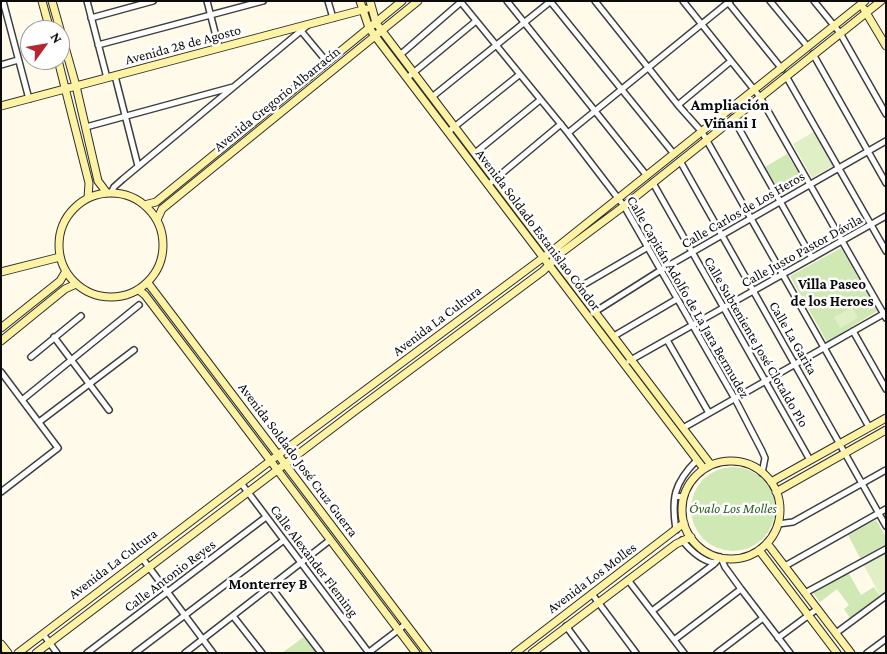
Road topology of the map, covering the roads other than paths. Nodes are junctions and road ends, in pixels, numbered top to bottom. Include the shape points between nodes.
1 (3, 1) edge
2 (42, 1) edge
3 (52, 1) edge
4 (87, 1) edge
5 (152, 1) edge
6 (207, 1) edge
7 (263, 1) edge
8 (328, 1) edge
9 (360, 1) edge
10 (402, 1) edge
11 (418, 1) edge
12 (507, 1) edge
13 (550, 1) edge
14 (594, 1) edge
15 (683, 1) edge
16 (770, 1) edge
17 (814, 1) edge
18 (881, 1) edge
19 (461, 2) edge
20 (728, 2) edge
21 (861, 2) edge
22 (371, 5) edge
23 (362, 10) junction
24 (866, 12) junction
25 (211, 15) junction
26 (91, 18) junction
27 (332, 18) junction
28 (47, 20) edge
29 (476, 21) junction
30 (376, 23) junction
31 (524, 23) junction
32 (309, 24) junction
33 (701, 24) junction
34 (9, 25) junction
35 (834, 26) junction
36 (1, 27) edge
37 (369, 28) junction
38 (382, 30) junction
39 (302, 32) junction
40 (840, 33) junction
41 (375, 36) junction
42 (98, 45) junction
43 (496, 46) junction
44 (886, 46) edge
45 (808, 47) junction
46 (219, 48) junction
47 (813, 54) junction
48 (400, 55) junction
49 (18, 60) junction
50 (731, 61) junction
51 (327, 62) junction
52 (1, 65) edge
53 (648, 68) junction
54 (782, 68) junction
55 (61, 70) edge
56 (414, 73) junction
57 (519, 75) junction
58 (115, 76) junction
59 (786, 76) junction
60 (107, 78) junction
61 (407, 78) junction
62 (76, 86) junction
63 (236, 86) junction
64 (66, 89) junction
65 (622, 89) junction
66 (758, 93) junction
67 (432, 97) junction
68 (28, 99) junction
69 (540, 100) junction
70 (678, 105) junction
71 (1, 106) edge
72 (595, 111) junction
73 (886, 114) edge
74 (126, 116) junction
75 (733, 118) junction
76 (561, 124) junction
77 (455, 126) junction
78 (86, 127) junction
79 (448, 132) junction
80 (702, 132) junction
81 (568, 133) junction
82 (706, 140) junction
83 (886, 141) edge
84 (868, 152) junction
85 (474, 153) junction
86 (674, 154) junction
87 (680, 161) junction
88 (138, 166) junction
89 (839, 168) junction
90 (647, 176) junction
91 (495, 179) junction
92 (653, 183) junction
93 (886, 183) edge
94 (488, 185) junction
95 (810, 185) junction
96 (109, 193) junction
97 (88, 198) junction
98 (619, 198) junction
99 (781, 202) junction
100 (144, 205) junction
101 (624, 206) junction
102 (886, 216) edge
103 (751, 219) junction
104 (157, 220) junction
105 (871, 225) junction
106 (722, 235) junction
107 (842, 241) junction
108 (648, 246) junction
109 (886, 251) edge
110 (550, 252) junction
111 (692, 252) junction
112 (60, 257) junction
113 (543, 258) junction
114 (812, 258) junction
115 (555, 259) junction
116 (549, 265) junction
117 (661, 270) junction
118 (66, 271) junction
119 (1, 272) edge
120 (783, 274) junction
121 (148, 282) junction
122 (76, 284) junction
123 (578, 288) junction
124 (139, 290) junction
125 (753, 291) junction
126 (677, 299) junction
127 (138, 306) dead end
128 (724, 308) junction
129 (595, 312) junction
130 (885, 315) edge
131 (81, 316) dead end
132 (588, 317) junction
133 (693, 325) junction
134 (1, 328) edge
135 (853, 332) junction
136 (614, 336) junction
137 (54, 337) junction
138 (667, 340) junction
139 (1, 341) edge
140 (824, 348) junction
141 (134, 350) dead end
142 (31, 357) dead end
143 (410, 357) junction
144 (71, 360) junction
145 (632, 360) junction
146 (624, 364) junction
147 (795, 364) junction
148 (416, 365) junction
149 (1, 372) edge
150 (766, 381) junction
151 (89, 384) junction
152 (886, 389) edge
153 (735, 399) junction
154 (22, 400) junction
155 (109, 410) dead end
156 (709, 413) junction
157 (886, 418) edge
158 (38, 422) junction
159 (869, 427) junction
160 (683, 428) junction
161 (886, 430) edge
162 (840, 444) junction
163 (845, 453) junction
164 (278, 455) junction
165 (697, 460) junction
166 (810, 460) junction
167 (270, 461) junction
168 (285, 464) junction
169 (712, 465) junction
170 (704, 469) junction
171 (277, 470) junction
172 (886, 470) edge
173 (762, 473) junction
174 (771, 482) junction
175 (241, 483) junction
176 (862, 483) junction
177 (1, 492) edge
178 (248, 492) junction
179 (776, 492) junction
180 (675, 496) junction
181 (684, 497) junction
182 (886, 509) edge
183 (879, 513) junction
184 (266, 517) junction
185 (684, 523) junction
186 (778, 524) junction
187 (886, 526) edge
188 (676, 530) junction
189 (691, 537) junction
190 (284, 540) junction
191 (330, 540) junction
192 (682, 540) junction
193 (767, 543) junction
194 (886, 549) edge
195 (759, 550) junction
196 (142, 558) junction
197 (719, 559) junction
198 (302, 564) junction
199 (785, 566) junction
200 (149, 567) junction
201 (628, 580) junction
202 (271, 587) junction
203 (741, 589) junction
204 (168, 592) junction
205 (805, 593) junction
206 (592, 594) junction
207 (886, 596) edge
208 (598, 602) junction
209 (818, 609) junction
210 (652, 611) junction
211 (185, 615) junction
212 (809, 615) junction
213 (233, 616) junction
214 (763, 618) junction
215 (406, 624) junction
216 (566, 626) junction
217 (398, 630) junction
218 (836, 633) junction
219 (43, 634) junction
220 (778, 638) junction
221 (203, 639) junction
222 (886, 639) edge
223 (674, 640) junction
224 (50, 643) junction
225 (1, 644) edge
226 (8, 653) edge
227 (18, 653) edge
228 (36, 653) edge
229 (57, 653) edge
230 (87, 653) edge
231 (135, 653) edge
232 (185, 653) edge
233 (213, 653) edge
234 (262, 653) edge
235 (321, 653) edge
236 (369, 653) edge
237 (416, 653) edge
238 (428, 653) edge
239 (515, 653) edge
240 (532, 653) edge
241 (586, 653) edge
242 (636, 653) edge
243 (684, 653) edge
244 (717, 653) edge
245 (790, 653) edge
246 (838, 653) edge
247 (851, 653) edge
248 (867, 653) edge

1 - 34 street
2 - 28 street
3 - 62 street
4 - 26 street
5 - 26 street
6 - 25 street
7 - 25 street
8 - 27 street
9 - 23 street, Avenida Soldado Estanislao Cóndor
10 - 30 street, Avenida Gregorio Albarracín
11 - 38 street, Avenida Gregorio Albarracín
12 - 31 street
13 - 31 street
13 - 65 street
14 - 53 street
15 - 33 street
16 - 45 street
17 - 35 street
18 - 24 street, Avenida La Cultura
19 - 29 street, Calle Capitán Adolfo de La Jara Bermudez
19 - 48 street
20 - 33 street
20 - 54 street
21 - 24 street
21 - 35 street, Avenida La Cultura
22 - 23 street, Avenida 28 de Agosto
22 - 30 street, Avenida Soldado Estanislao Cóndor
23 - 27 street, Avenida 28 de Agosto
23 - 37 street, Avenida Soldado Estanislao Cóndor
24 - 40 street, Avenida La Cultura
24 - 44 street
25 - 42 street
25 - 46 street
26 - 42 street
27 - 32 street, Avenida 28 de Agosto
29 - 43 street, Calle Capitán Adolfo de La Jara Bermudez
29 - 56 street
30 - 37 street, Avenida Gregorio Albarracín
30 - 38 street, Avenida Soldado Estanislao Cóndor
31 - 43 street
31 - 72 street
32 - 39 street
32 - 46 street, Avenida 28 de Agosto
33 - 50 street
33 - 53 street
34 - 36 street
34 - 49 street
35 - 40 street
35 - 45 street, Avenida La Cultura
37 - 41 street, Avenida Soldado Estanislao Cóndor
37 - 51 street, Avenida Gregorio Albarracín
38 - 41 street, Avenida Gregorio Albarracín
38 - 48 street, Avenida Soldado Estanislao Cóndor
39 - 51 street
39 - 63 street
40 - 47 street, Avenida La Cultura
40 - 73 street
41 - 61 street, Avenida Soldado Estanislao Cóndor
41 - 104 street, Avenida Gregorio Albarracín via 162,209
42 - 60 street
43 - 57 street, Calle Capitán Adolfo de La Jara Bermudez
43 - 67 street
45 - 54 street, Avenida La Cultura
46 - 58 street, Avenida 28 de Agosto
47 - 59 street, Avenida La Cultura
47 - 84 street
48 - 56 street, Avenida Soldado Estanislao Cóndor
49 - 52 street
49 - 68 street
50 - 66 street
50 - 70 street
51 - 100 street, Avenida Gregorio Albarracín via 156,202
53 - 65 street
53 - 70 street
54 - 66 street, Avenida La Cultura
55 - 64 street
56 - 61 street
56 - 67 street, Avenida Soldado Estanislao Cóndor
57 - 69 street, Calle Capitán Adolfo de La Jara Bermudez
57 - 77 street
58 - 60 street, Avenida 28 de Agosto
58 - 74 street
59 - 66 street, Avenida La Cultura
59 - 89 street
60 - 62 street, Avenida 28 de Agosto
61 - 79 street, Avenida Soldado Estanislao Cóndor
62 - 64 street, Avenida 28 de Agosto
62 - 78 street
63 - 74 street
63 - 88 street
64 - 68 street, Avenida 28 de Agosto
64 - 97 street via 89,183
65 - 72 street
65 - 86 street
66 - 75 street, Avenida La Cultura
66 - 80 street, Avenida La Cultura
66 - 95 street
67 - 77 street, Avenida Soldado Estanislao Cóndor
68 - 71 street, Avenida 28 de Agosto
69 - 76 street, Calle Capitán Adolfo de La Jara Bermudez
69 - 85 street
70 - 80 street
72 - 81 street
72 - 90 street
74 - 78 street
74 - 88 street
75 - 82 street, Avenida La Cultura
75 - 99 street
76 - 81 street, Calle Capitán Adolfo de La Jara Bermudez
76 - 91 street
77 - 79 street
77 - 85 street, Avenida Soldado Estanislao Cóndor
78 - 96 street via 98,180
79 - 94 street, Avenida Soldado Estanislao Cóndor
80 - 82 street
80 - 86 street, Avenida La Cultura
81 - 98 street, Calle Capitán Adolfo de La Jara Bermudez
82 - 87 street, Avenida La Cultura
82 - 103 street
83 - 84 street, Calle Carlos de Los Heros
84 - 89 street, Calle Carlos de Los Heros
84 - 93 street
85 - 91 street, Avenida Soldado Estanislao Cóndor
86 - 90 street, Avenida La Cultura
87 - 92 street, Avenida La Cultura
87 - 106 street, Calle La Garita
88 - 96 street
89 - 95 street, Calle Carlos de Los Heros
89 - 105 street
90 - 98 street, Avenida La Cultura
91 - 94 street
91 - 110 street, Avenida Soldado Estanislao Cóndor
92 - 101 street, Avenida La Cultura
92 - 111 street, Calle Subteniente José Clotaldo Plo
94 - 113 street, Avenida Soldado Estanislao Cóndor
95 - 99 street, Calle Carlos de Los Heros
95 - 107 street
96 - 97 street
96 - 100 street via 127,195
97 - 112 street via 65,220 59,240
98 - 101 street, Calle Capitán Adolfo de La Jara Bermudez
98 - 110 street, Avenida La Cultura
99 - 103 street, Calle Carlos de Los Heros
99 - 114 street
100 - 104 street
101 - 108 street, Calle Capitán Adolfo de La Jara Bermudez
101 - 115 street, Avenida La Cultura
102 - 105 street, Calle Justo Pastor Dávila
103 - 106 street, Calle Carlos de Los Heros
103 - 120 street
104 - 121 street via 163,249 158,268
105 - 107 street, Calle Justo Pastor Dávila
105 - 109 street
106 - 111 street, Calle Carlos de Los Heros
106 - 125 street, Calle La Garita
107 - 114 street, Calle Justo Pastor Dávila
107 - 130 street
108 - 117 street, Calle Capitán Adolfo de La Jara Bermudez
108 - 123 street
110 - 113 street, Avenida La Cultura
110 - 115 street, Avenida Soldado Estanislao Cóndor
111 - 117 street, Calle Carlos de Los Heros
111 - 128 street, Calle Subteniente José Clotaldo Plo
112 - 118 street
112 - 119 street
113 - 116 street, Avenida Soldado Estanislao Cóndor
113 - 143 street, Avenida La Cultura
114 - 120 street, Calle Justo Pastor Dávila
115 - 116 street, Avenida La Cultura
115 - 123 street, Avenida Soldado Estanislao Cóndor
116 - 132 street, Avenida Soldado Estanislao Cóndor
116 - 148 street, Avenida La Cultura
117 - 126 street, Calle Capitán Adolfo de La Jara Bermudez
117 - 129 street, Calle Carlos de Los Heros
118 - 122 street
118 - 134 street via 60,281
120 - 125 street, Calle Justo Pastor Dávila
120 - 140 street
121 - 124 street
121 - 164 street, Avenida Soldado José Cruz Guerra
122 - 124 street via 85,291 106,298
122 - 139 street via 65,289
123 - 129 street, Avenida Soldado Estanislao Cóndor
124 - 167 street, Avenida Soldado José Cruz Guerra
125 - 128 street, Calle Justo Pastor Dávila
125 - 147 street, Calle La Garita
126 - 133 street, Calle Capitán Adolfo de La Jara Bermudez
126 - 136 street
127 - 144 street
128 - 133 street, Calle Justo Pastor Dávila
128 - 150 street, Calle Subteniente José Clotaldo Plo
129 - 132 street, Calle Carlos de Los Heros
129 - 136 street, Avenida Soldado Estanislao Cóndor
130 - 135 street
131 - 137 street
132 - 146 street, Avenida Soldado Estanislao Cóndor
133 - 138 street, Calle Justo Pastor Dávila
133 - 153 street, Calle Capitán Adolfo de La Jara Bermudez
135 - 140 street
135 - 152 street
136 - 145 street, Avenida Soldado Estanislao Cóndor
137 - 142 street
137 - 144 street
138 - 145 street, Calle Justo Pastor Dávila
138 - 156 street
140 - 147 street
140 - 159 street
141 - 151 street
143 - 148 street
143 - 164 street, Avenida La Cultura
144 - 151 street
144 - 154 street
145 - 146 street, Calle Justo Pastor Dávila
145 - 160 street, Avenida Soldado Estanislao Cóndor
146 - 165 street, Avenida Soldado Estanislao Cóndor
147 - 150 street
147 - 162 street, Calle La Garita
148 - 168 street, Avenida La Cultura
149 - 154 street
150 - 153 street
150 - 166 street, Calle Subteniente José Clotaldo Plo
151 - 155 street
151 - 158 street
153 - 156 street
153 - 173 street, Calle Capitán Adolfo de La Jara Bermudez via 765,458
154 - 158 street
156 - 160 street
157 - 159 street
158 - 177 street via 58,448
159 - 162 street
160 - 169 street, Avenida Soldado Estanislao Cóndor
161 - 163 street
162 - 163 street, Calle La Garita
162 - 166 street
163 - 176 street, Calle La Garita
163 - 179 street
164 - 167 street, Avenida La Cultura
164 - 168 street, Avenida Soldado José Cruz Guerra
165 - 170 street, Avenida Soldado Estanislao Cóndor
165 - 180 street via 684,473
166 - 174 street
167 - 171 street, Avenida Soldado José Cruz Guerra
167 - 175 street, Avenida La Cultura
168 - 171 street, Avenida La Cultura
168 - 215 street, Avenida Soldado José Cruz Guerra
169 - 170 street
169 - 173 street via 738,462 751,465
170 - 181 street via 688,486
171 - 178 street, Avenida La Cultura
171 - 191 street, Avenida Soldado José Cruz Guerra
172 - 176 street
173 - 174 street
174 - 179 street
175 - 178 street, Calle Alexander Fleming
175 - 196 street, Avenida La Cultura
176 - 183 street, Calle La Garita
176 - 186 street via 794,522
178 - 184 street, Calle Alexander Fleming
178 - 200 street, Avenida La Cultura
179 - 186 street via 780,506
180 - 181 street
180 - 188 street
181 - 185 street
182 - 183 street
183 - 187 street, Calle La Garita
183 - 199 street
184 - 190 street, Calle Alexander Fleming
184 - 204 street, Calle Antonio Reyes
185 - 188 street, Avenida Los Molles
185 - 189 street
186 - 193 street
188 - 206 street, Avenida Los Molles
189 - 192 street, Avenida Los Molles
189 - 197 street via 703,550
190 - 198 street, Calle Alexander Fleming
190 - 211 street
191 - 198 street
191 - 217 street, Avenida Soldado José Cruz Guerra
192 - 197 street via 700,557
192 - 201 street, Avenida Los Molles
193 - 195 street
193 - 199 street
194 - 205 street
195 - 197 street via 745,557
195 - 212 street
196 - 200 street
196 - 219 street, Avenida La Cultura
197 - 203 street
197 - 210 street
198 - 202 street
198 - 236 street, Calle Alexander Fleming
199 - 205 street
200 - 204 street
200 - 224 street, Avenida La Cultura
201 - 208 street, Avenida Los Molles
201 - 210 street
202 - 213 street
202 - 235 street
203 - 214 street
203 - 223 street
204 - 211 street
204 - 230 street, Calle Antonio Reyes
205 - 209 street
206 - 208 street
206 - 239 street, Avenida Los Molles
207 - 218 street
208 - 216 street, Avenida Los Molles
208 - 242 street
209 - 212 street
209 - 218 street
210 - 223 street
211 - 221 street
211 - 231 street
212 - 220 street
212 - 246 street
213 - 221 street
213 - 234 street
214 - 220 street
214 - 244 street
215 - 217 street
215 - 238 street, Avenida Soldado José Cruz Guerra
216 - 240 street, Avenida Los Molles
216 - 241 street
217 - 236 street
217 - 237 street, Avenida Soldado José Cruz Guerra
218 - 247 street
219 - 224 street
219 - 227 street, Avenida La Cultura
220 - 245 street
221 - 232 street
221 - 233 street
222 - 248 street
223 - 243 street
224 - 228 street, Avenida La Cultura
224 - 229 street
225 - 226 street

